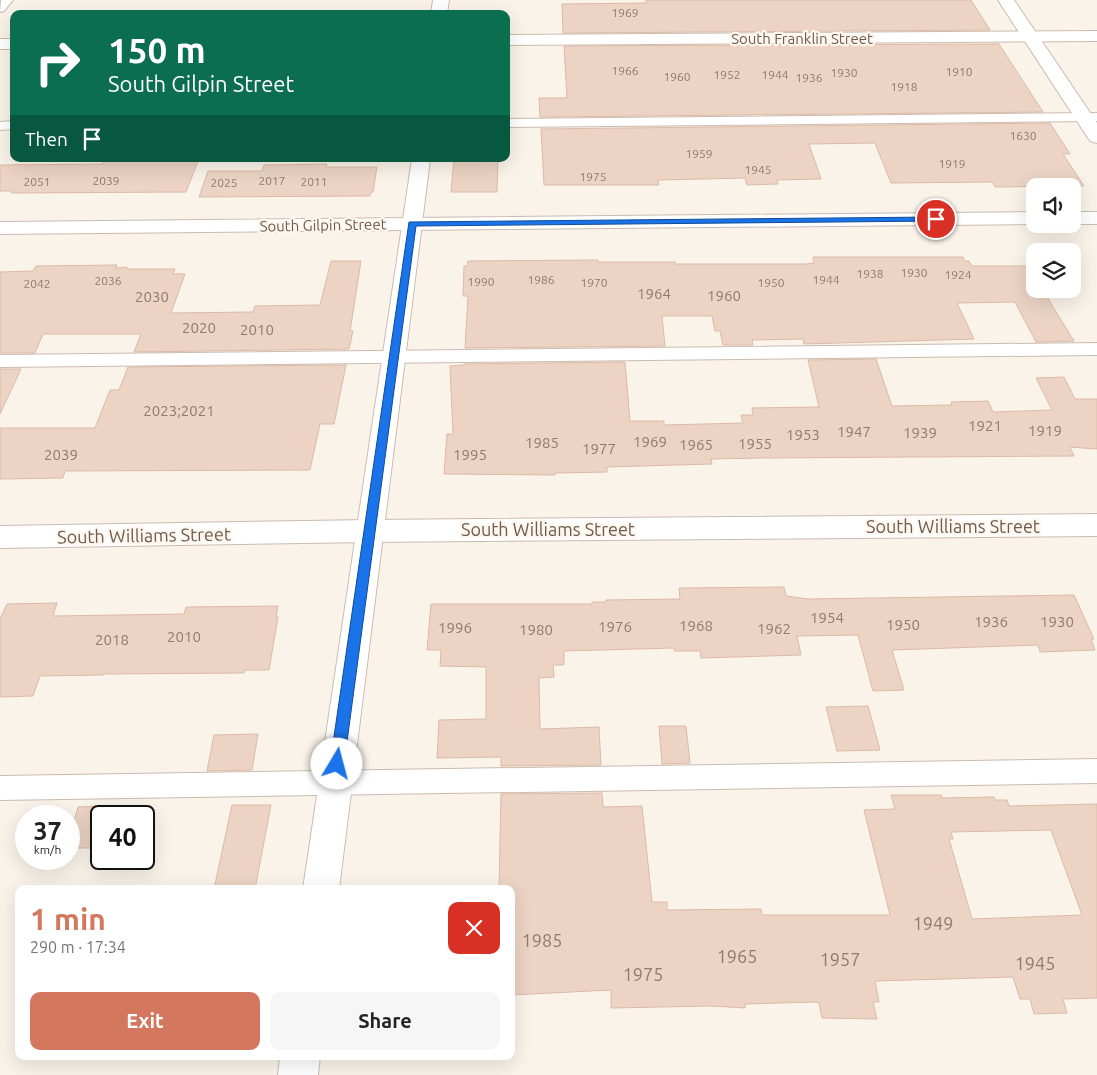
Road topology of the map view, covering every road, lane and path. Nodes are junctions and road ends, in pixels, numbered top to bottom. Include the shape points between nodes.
1 (7, 0) edge
2 (1006, 0) edge
3 (0, 9) edge
4 (1030, 36) junction
5 (1097, 36) edge
6 (510, 40) edge
7 (1090, 117) edge
8 (510, 123) edge
9 (1097, 137) edge
10 (421, 162) edge
11 (1026, 218) edge
12 (1081, 218) edge
13 (1097, 218) edge
14 (412, 224) junction
15 (0, 228) edge
16 (1097, 349) edge
17 (392, 357) junction
18 (0, 361) edge
19 (1097, 525) edge
20 (369, 531) junction
21 (0, 537) edge
22 (1097, 771) edge
23 (334, 782) junction
24 (0, 788) edge
25 (321, 885) edge
26 (300, 1060) edge
27 (298, 1075) edge

1 - 3 lane
2 - 4 street
4 - 5 street, South Franklin Street
4 - 6 street, South Franklin Street
4 - 7 street
7 - 8 lane
7 - 9 street
10 - 14 street
11 - 14 street, South Gilpin Street
12 - 13 street
14 - 15 street, South Gilpin Street
14 - 17 street
16 - 17 lane
17 - 18 lane
17 - 20 street
19 - 20 street, South Williams Street
20 - 21 street, South Williams Street
20 - 23 street
22 - 23 lane
23 - 24 lane
23 - 25 street
26 - 27 street

